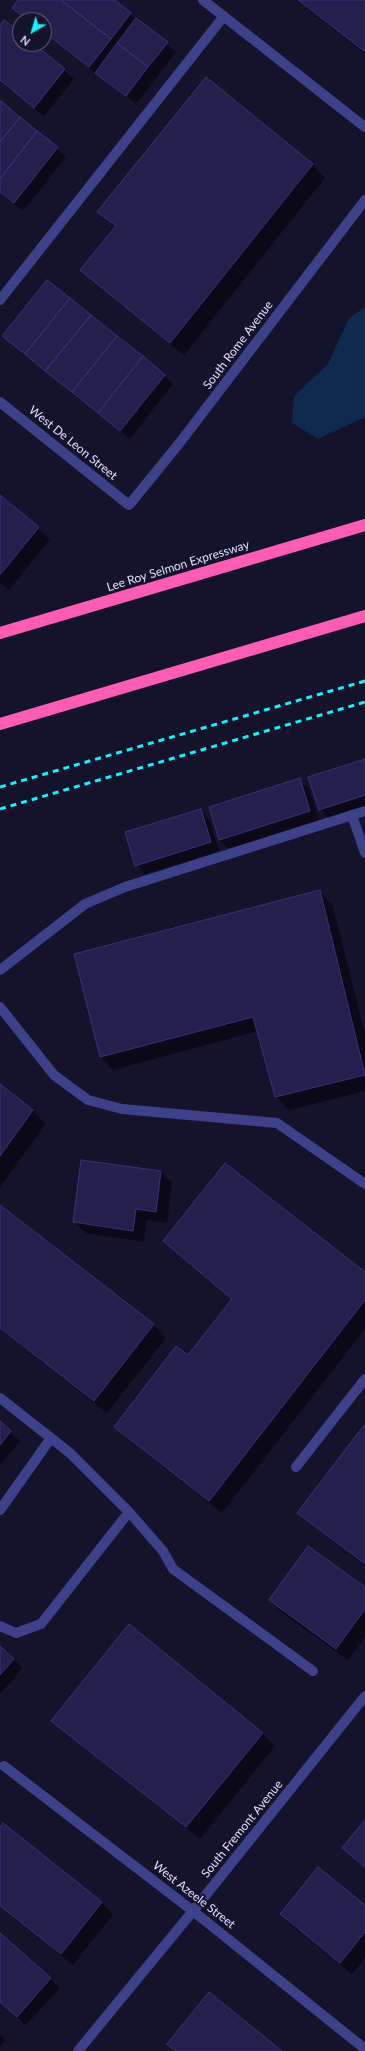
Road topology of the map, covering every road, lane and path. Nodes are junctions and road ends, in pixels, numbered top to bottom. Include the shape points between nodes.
1 (203, 0) edge
2 (224, 16) junction
3 (365, 127) edge
4 (365, 200) edge
5 (0, 300) edge
6 (0, 402) edge
7 (129, 505) joint
8 (365, 524) edge
9 (365, 616) edge
10 (0, 633) edge
11 (0, 724) edge
12 (365, 811) edge
13 (352, 815) junction
14 (365, 853) edge
15 (0, 970) edge
16 (0, 1007) edge
17 (365, 1184) edge
18 (365, 1379) edge
19 (0, 1398) edge
20 (51, 1438) junction
21 (296, 1467) dead end
22 (0, 1510) edge
23 (129, 1512) junction
24 (0, 1626) edge
25 (314, 1671) dead end
26 (365, 1696) edge
27 (4, 1766) dead end
28 (193, 1911) junction
29 (365, 2048) edge
30 (78, 2051) edge

1 - 2 street
2 - 3 street
2 - 5 street
4 - 7 street, South Rome Avenue via 178,445
6 - 7 street, West De Leon Street
8 - 10 highway, Lee Roy Selmon Expressway
9 - 11 highway
12 - 13 street
13 - 14 street
13 - 15 street via 125,887 85,904
16 - 17 street via 54,1075 88,1100 122,1109 277,1123
18 - 21 street
19 - 20 street
20 - 22 street
20 - 23 street via 70,1453
23 - 24 street via 41,1624 16,1633
23 - 25 street via 163,1551 174,1569
26 - 28 street, South Fremont Avenue
27 - 28 street, West Azeele Street
28 - 29 street, West Azeele Street
28 - 30 street, South Fremont Avenue

